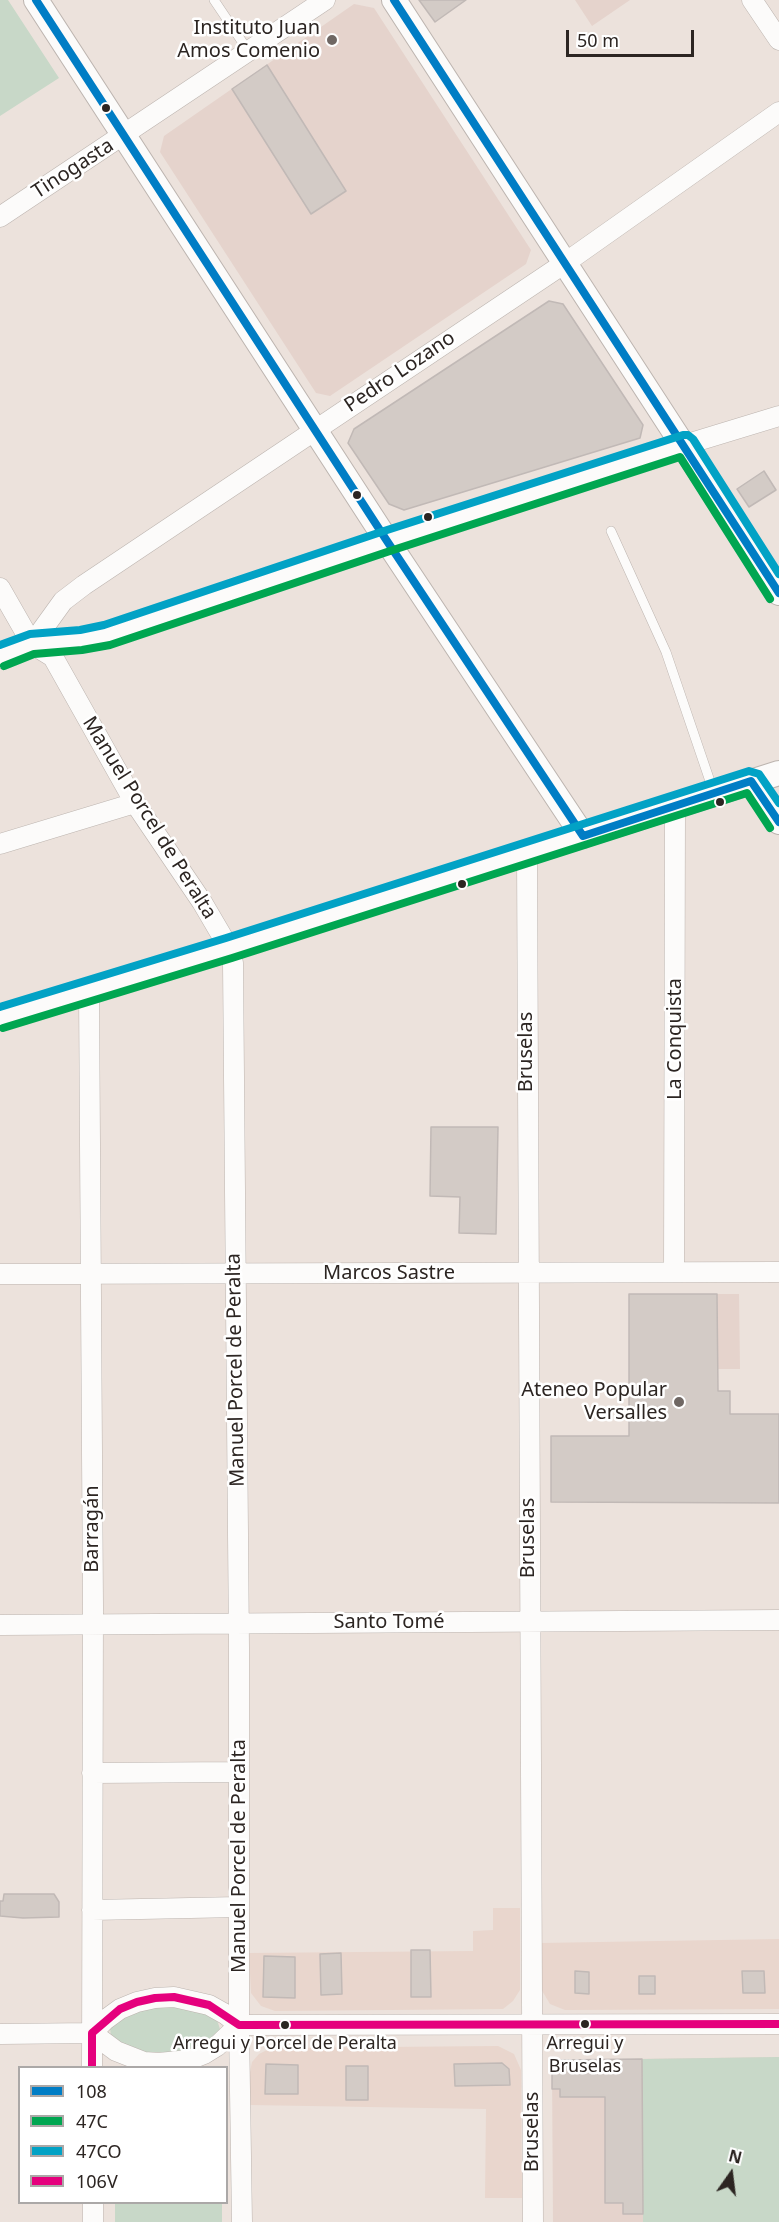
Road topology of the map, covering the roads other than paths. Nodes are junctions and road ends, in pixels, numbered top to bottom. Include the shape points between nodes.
1 (36, 0) edge
2 (214, 0) edge
3 (325, 0) edge
4 (394, 0) edge
5 (752, 0) edge
6 (779, 40) edge
7 (249, 52) junction
8 (779, 112) edge
9 (125, 135) junction
10 (0, 217) edge
11 (565, 263) junction
12 (779, 416) edge
13 (315, 429) junction
14 (684, 445) junction
15 (611, 531) dead end
16 (387, 541) junction
17 (0, 588) edge
18 (779, 593) edge
19 (32, 644) junction
20 (0, 656) edge
21 (779, 772) edge
22 (751, 781) junction
23 (714, 793) junction
24 (135, 803) junction
25 (675, 806) junction
26 (779, 822) edge
27 (583, 836) junction
28 (0, 844) edge
29 (526, 854) junction
30 (229, 948) junction
31 (89, 990) junction
32 (0, 1018) edge
33 (674, 1272) junction
34 (779, 1272) edge
35 (90, 1273) junction
36 (527, 1273) junction
37 (0, 1274) edge
38 (236, 1274) junction
39 (779, 1620) edge
40 (529, 1622) junction
41 (239, 1623) junction
42 (0, 1625) edge
43 (93, 1625) junction
44 (239, 1772) junction
45 (92, 1773) junction
46 (239, 1907) junction
47 (92, 1910) junction
48 (239, 2025) junction
49 (532, 2025) junction
50 (779, 2025) edge
51 (92, 2033) junction
52 (0, 2034) edge
53 (92, 2066) edge
54 (93, 2204) edge
55 (93, 2222) edge
56 (242, 2222) edge
57 (532, 2222) edge

1 - 9 street
2 - 7 lane
3 - 7 street, Tinogasta
4 - 11 street
5 - 6 street
7 - 9 street, Tinogasta
8 - 11 street, Pedro Lozano
9 - 10 street, Tinogasta
9 - 13 street
11 - 13 street, Pedro Lozano
11 - 14 street
12 - 14 street
13 - 16 street
13 - 19 street, Pedro Lozano via 63,601
14 - 16 street
14 - 18 street
15 - 23 lane via 666,652
16 - 19 street via 107,635
16 - 27 street
17 - 19 street, Manuel Porcel de Peralta
19 - 20 street
19 - 24 street, Manuel Porcel de Peralta via 53,657
21 - 22 street
22 - 23 street
22 - 26 street
23 - 25 street
24 - 28 street
24 - 30 street, Manuel Porcel de Peralta
25 - 27 street
25 - 33 street, La Conquista
27 - 29 street
29 - 30 street
29 - 36 street, Bruselas
30 - 31 street
30 - 38 street, Manuel Porcel de Peralta via 233,963
31 - 32 street
31 - 35 street, Barragán
33 - 34 street, Marcos Sastre
33 - 36 street, Marcos Sastre
35 - 37 street, Marcos Sastre
35 - 38 street, Marcos Sastre
35 - 43 street, Barragán
36 - 38 street, Marcos Sastre
36 - 40 street, Bruselas
38 - 41 street, Manuel Porcel de Peralta
39 - 40 street, Santo Tomé
40 - 41 street, Santo Tomé
40 - 49 street, Bruselas
41 - 43 street, Santo Tomé
41 - 44 street, Manuel Porcel de Peralta
42 - 43 street, Santo Tomé
43 - 45 street, Barragán
44 - 45 street
44 - 46 street, Manuel Porcel de Peralta
45 - 47 street, Barragán
46 - 47 street
46 - 48 street, Manuel Porcel de Peralta
47 - 51 street, Barragán
48 - 49 street
48 - 51 street via 209,2005 174,1997 155,1998 120,2009
48 - 51 street via 204,2054 159,2063 123,2055
48 - 56 street, Manuel Porcel de Peralta
49 - 50 street
49 - 57 street, Bruselas
51 - 52 street
51 - 53 street, Barragán
54 - 55 street

